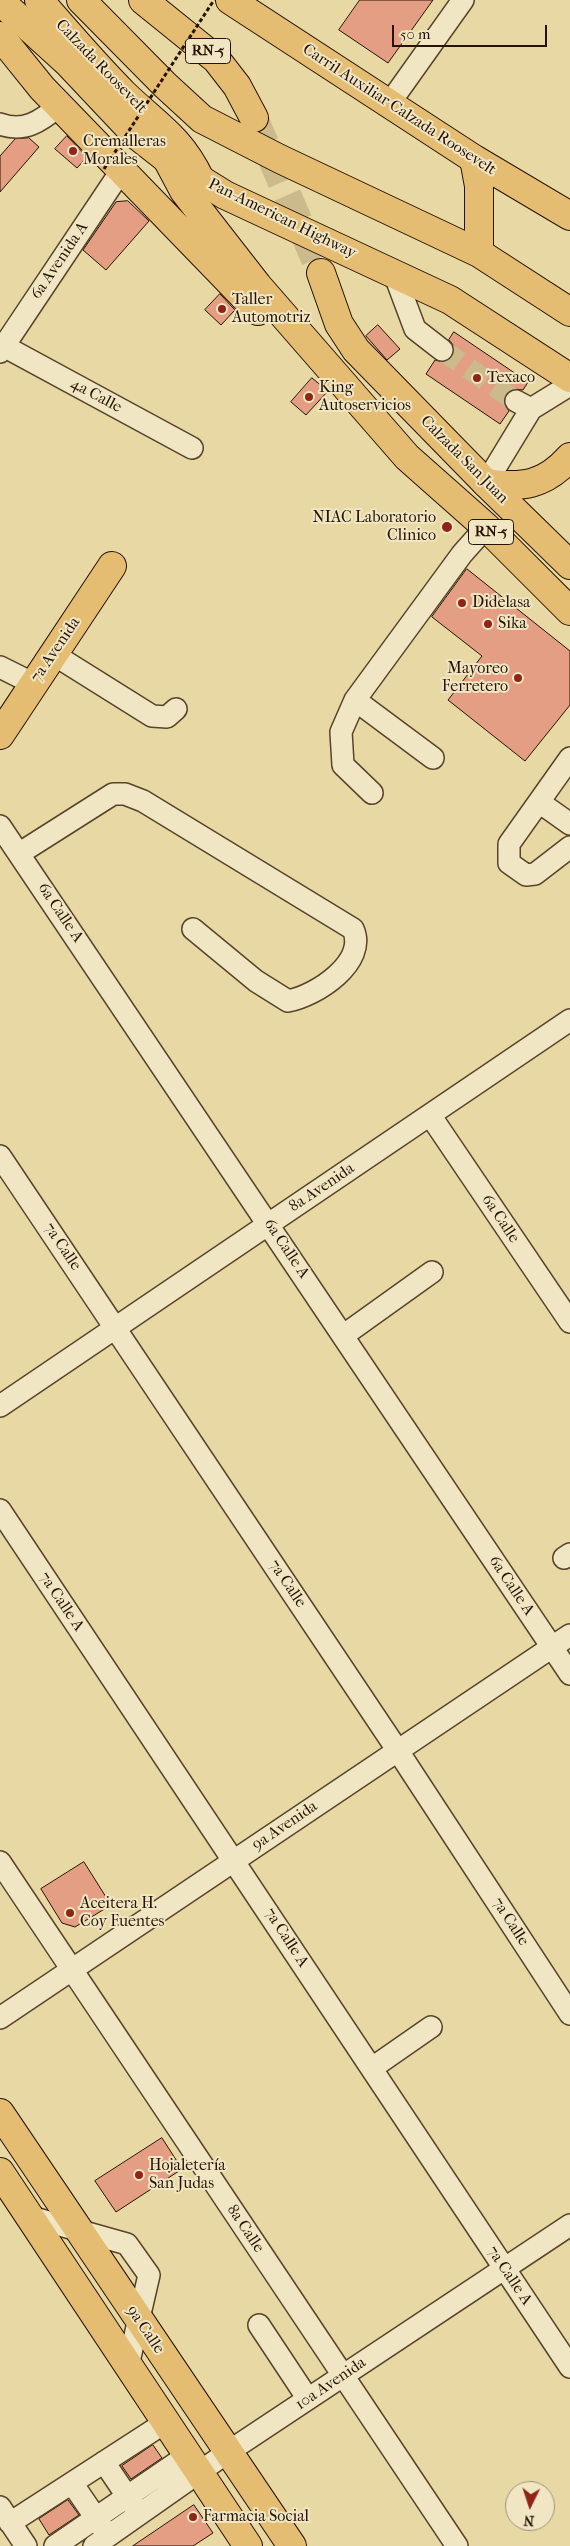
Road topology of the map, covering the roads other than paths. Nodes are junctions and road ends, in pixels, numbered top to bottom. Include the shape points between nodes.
1 (40, 0) edge
2 (81, 0) edge
3 (143, 0) edge
4 (230, 0) edge
5 (463, 0) edge
6 (0, 2) edge
7 (0, 36) edge
8 (389, 104) junction
9 (59, 106) junction
10 (254, 118) tunnel mouth
11 (202, 119) junction
12 (0, 124) edge
13 (167, 158) junction
14 (474, 159) junction
15 (112, 170) junction
16 (200, 179) junction
17 (570, 216) edge
18 (479, 253) junction
19 (321, 273) tunnel mouth
20 (394, 273) junction
21 (570, 312) edge
22 (1, 347) edge
23 (442, 350) tunnel mouth
24 (570, 378) edge
25 (570, 385) edge
26 (192, 448) dead end
27 (408, 457) junction
28 (570, 457) edge
29 (486, 483) junction
30 (486, 528) junction
31 (570, 565) edge
32 (112, 566) dead end
33 (570, 612) edge
34 (54, 654) junction
35 (0, 666) edge
36 (34, 684) junction
37 (355, 700) junction
38 (176, 709) dead end
39 (0, 735) edge
40 (433, 758) dead end
41 (568, 764) edge
42 (372, 793) dead end
43 (539, 802) junction
44 (570, 824) edge
45 (0, 826) edge
46 (570, 847) edge
47 (20, 853) junction
48 (193, 930) dead end
49 (570, 1020) edge
50 (430, 1115) junction
51 (0, 1156) edge
52 (269, 1224) junction
53 (432, 1272) dead end
54 (570, 1322) edge
55 (116, 1328) junction
56 (344, 1335) junction
57 (0, 1406) edge
58 (0, 1510) edge
59 (570, 1635) edge
60 (552, 1647) junction
61 (570, 1674) edge
62 (398, 1751) junction
63 (234, 1860) junction
64 (0, 1862) edge
65 (72, 1970) junction
66 (570, 2014) edge
67 (0, 2018) edge
68 (431, 2027) dead end
69 (372, 2068) junction
70 (0, 2113) edge
71 (0, 2172) edge
72 (31, 2217) junction
73 (570, 2225) edge
74 (80, 2232) junction
75 (504, 2268) junction
76 (139, 2321) junction
77 (259, 2325) dead end
78 (128, 2366) junction
79 (570, 2367) edge
80 (343, 2376) junction
81 (308, 2399) junction
82 (166, 2422) junction
83 (228, 2452) junction
84 (104, 2462) junction
85 (194, 2463) junction
86 (72, 2483) junction
87 (127, 2496) junction
88 (139, 2514) junction
89 (5, 2515) edge
90 (95, 2518) junction
91 (101, 2541) edge
92 (26, 2546) edge
93 (55, 2546) edge
94 (248, 2546) edge
95 (292, 2546) edge
96 (457, 2546) edge

1 - 11 main road, Calzada Roosevelt via 102,50 177,122
1 - 16 main road, Calzada Roosevelt via 99,69 174,138 189,156
2 - 11 main road
3 - 10 main road, RN-5 via 216,59 237,86
4 - 8 main road, Carril Auxiliar Calzada Roosevelt
5 - 8 street
6 - 13 main road, Pan-American Highway via 68,63 136,134
7 - 9 main road
8 - 14 main road, Carril Auxiliar Calzada Roosevelt
9 - 12 street via 37,123 24,127
9 - 15 main road
11 - 18 main road
13 - 16 main road, Pan-American Highway
13 - 27 main road, Calzada San Juan / RN-5 via 184,192 258,286
14 - 17 main road, Carril Auxiliar Calzada Roosevelt
14 - 18 main road via 479,186
15 - 22 street, 6a Avenida A
15 - 27 main road
16 - 20 main road, Pan-American Highway via 226,195
18 - 21 main road
19 - 29 main road, Calzada San Juan / RN-5 via 339,324 356,350
20 - 23 street via 415,329
20 - 24 main road, Pan-American Highway via 450,300
22 - 26 street, 4a Calle
25 - 29 street via 523,405
27 - 30 main road, Calzada San Juan / RN-5
28 - 29 main road via 557,472 536,483 511,486
29 - 31 main road, Calzada San Juan / RN-5
30 - 33 main road, Calzada San Juan / RN-5
30 - 37 street via 462,554
32 - 34 main road, 7a Avenida
34 - 36 main road, 7a Avenida
34 - 38 street via 152,716 167,717
35 - 36 street
36 - 39 main road, 7a Avenida
37 - 40 street
37 - 42 street via 341,732 343,765
41 - 43 street
43 - 44 street
43 - 46 street via 509,844 509,863 526,874 535,874
45 - 47 street, 6a Calle A
47 - 48 street via 114,794 124,794 143,800 353,929 357,938 354,955 342,970 305,998 288,1001 256,982
47 - 52 street, 6a Calle A
49 - 50 street, 8a Avenida
50 - 52 street, 8a Avenida
50 - 54 street, 6a Calle
51 - 55 street, 7a Calle
52 - 55 street, 8a Avenida
52 - 56 street, 6a Calle A
53 - 56 street
55 - 57 street, 8a Avenida
55 - 62 street, 7a Calle
56 - 60 street, 6a Calle A
58 - 63 street, 7a Calle A
59 - 60 street, 9a Avenida
60 - 61 street, 6a Calle A
60 - 62 street, 9a Avenida
62 - 63 street, 9a Avenida
62 - 66 street, 7a Calle
63 - 65 street, 9a Avenida
63 - 69 street, 7a Calle A
64 - 65 street, 8a Calle
65 - 67 street, 9a Avenida
65 - 80 street, 8a Calle
68 - 69 street
69 - 75 street, 7a Calle A
70 - 74 main road, 9a Calle
71 - 72 main road, 9a Calle
72 - 74 street
72 - 78 main road, 9a Calle
73 - 75 street, 10a Avenida
74 - 76 main road, 9a Calle
75 - 79 street, 7a Calle A
75 - 80 street, 10a Avenida
76 - 78 street
76 - 83 main road, 9a Calle
77 - 81 street
78 - 82 main road, 9a Calle
80 - 81 street, 10a Avenida
80 - 96 street, 8a Calle
81 - 83 street, 10a Avenida
82 - 84 street
82 - 85 main road, 9a Calle
83 - 85 street, 10a Avenida
83 - 95 main road, 9a Calle
84 - 86 street
84 - 87 street
85 - 87 street
85 - 88 street, 10a Avenida
85 - 94 main road, 9a Calle
86 - 89 street
86 - 90 street
87 - 88 street
87 - 90 street
88 - 91 street, 10a Avenida
89 - 92 street
90 - 91 street
90 - 93 street

